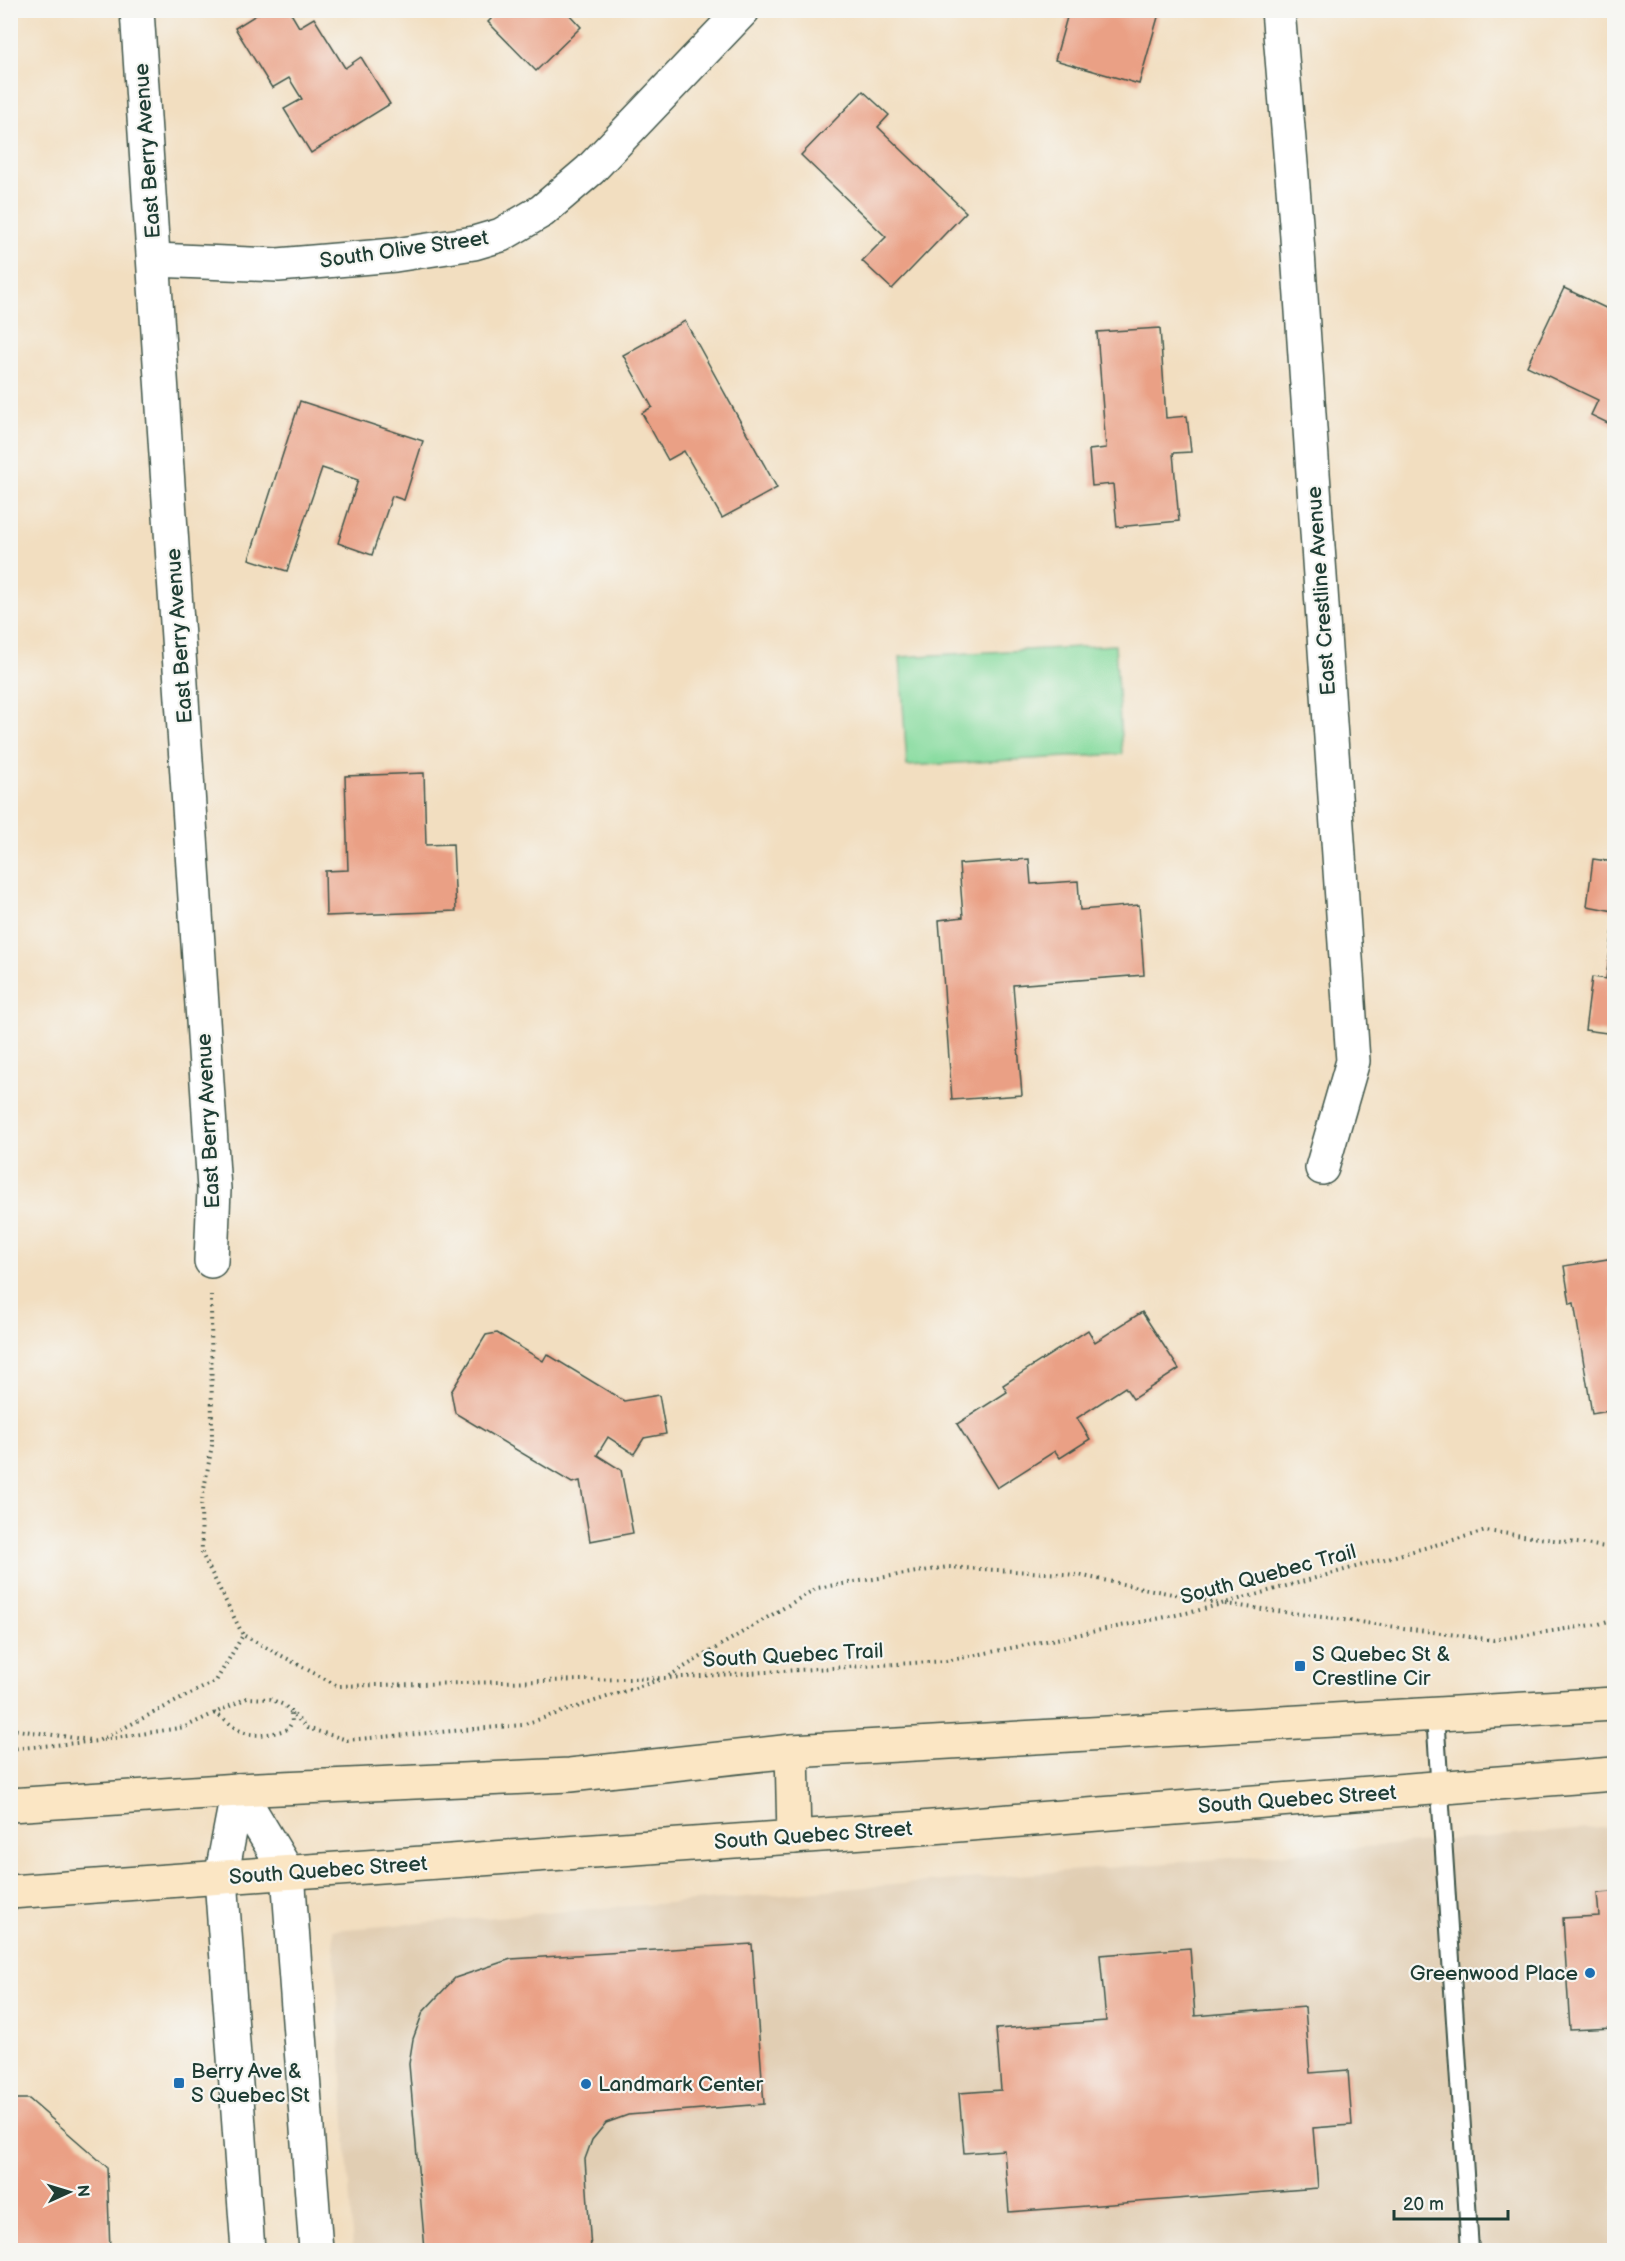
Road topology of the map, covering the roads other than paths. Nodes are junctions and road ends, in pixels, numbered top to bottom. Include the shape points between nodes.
1 (137, 10) edge
2 (743, 10) edge
3 (1278, 10) edge
4 (155, 261) junction
5 (1322, 1168) dead end
6 (211, 1261) road end
7 (1614, 1704) edge
8 (1435, 1715) junction
9 (792, 1751) junction
10 (1614, 1774) edge
11 (1441, 1788) junction
12 (238, 1790) junction
13 (10, 1805) edge
14 (794, 1837) junction
15 (288, 1873) junction
16 (221, 1878) junction
17 (10, 1892) edge
18 (248, 2250) edge
19 (316, 2250) edge
20 (1470, 2250) edge

1 - 4 street, East Berry Avenue
2 - 4 street, South Olive Street via 590,170 542,211 501,235 407,253 278,265
3 - 5 street, East Crestline Avenue via 1298,246 1353,1061
4 - 6 street, East Berry Avenue via 214,1189
7 - 8 main road
8 - 9 main road
8 - 11 lane
9 - 12 main road via 570,1775
9 - 14 main road
10 - 11 main road, South Quebec Street
11 - 14 main road, South Quebec Street
11 - 20 lane
12 - 13 main road
12 - 15 street
12 - 16 street
14 - 15 main road, South Quebec Street
15 - 16 main road, South Quebec Street
15 - 19 street
16 - 17 main road, South Quebec Street
16 - 18 street

